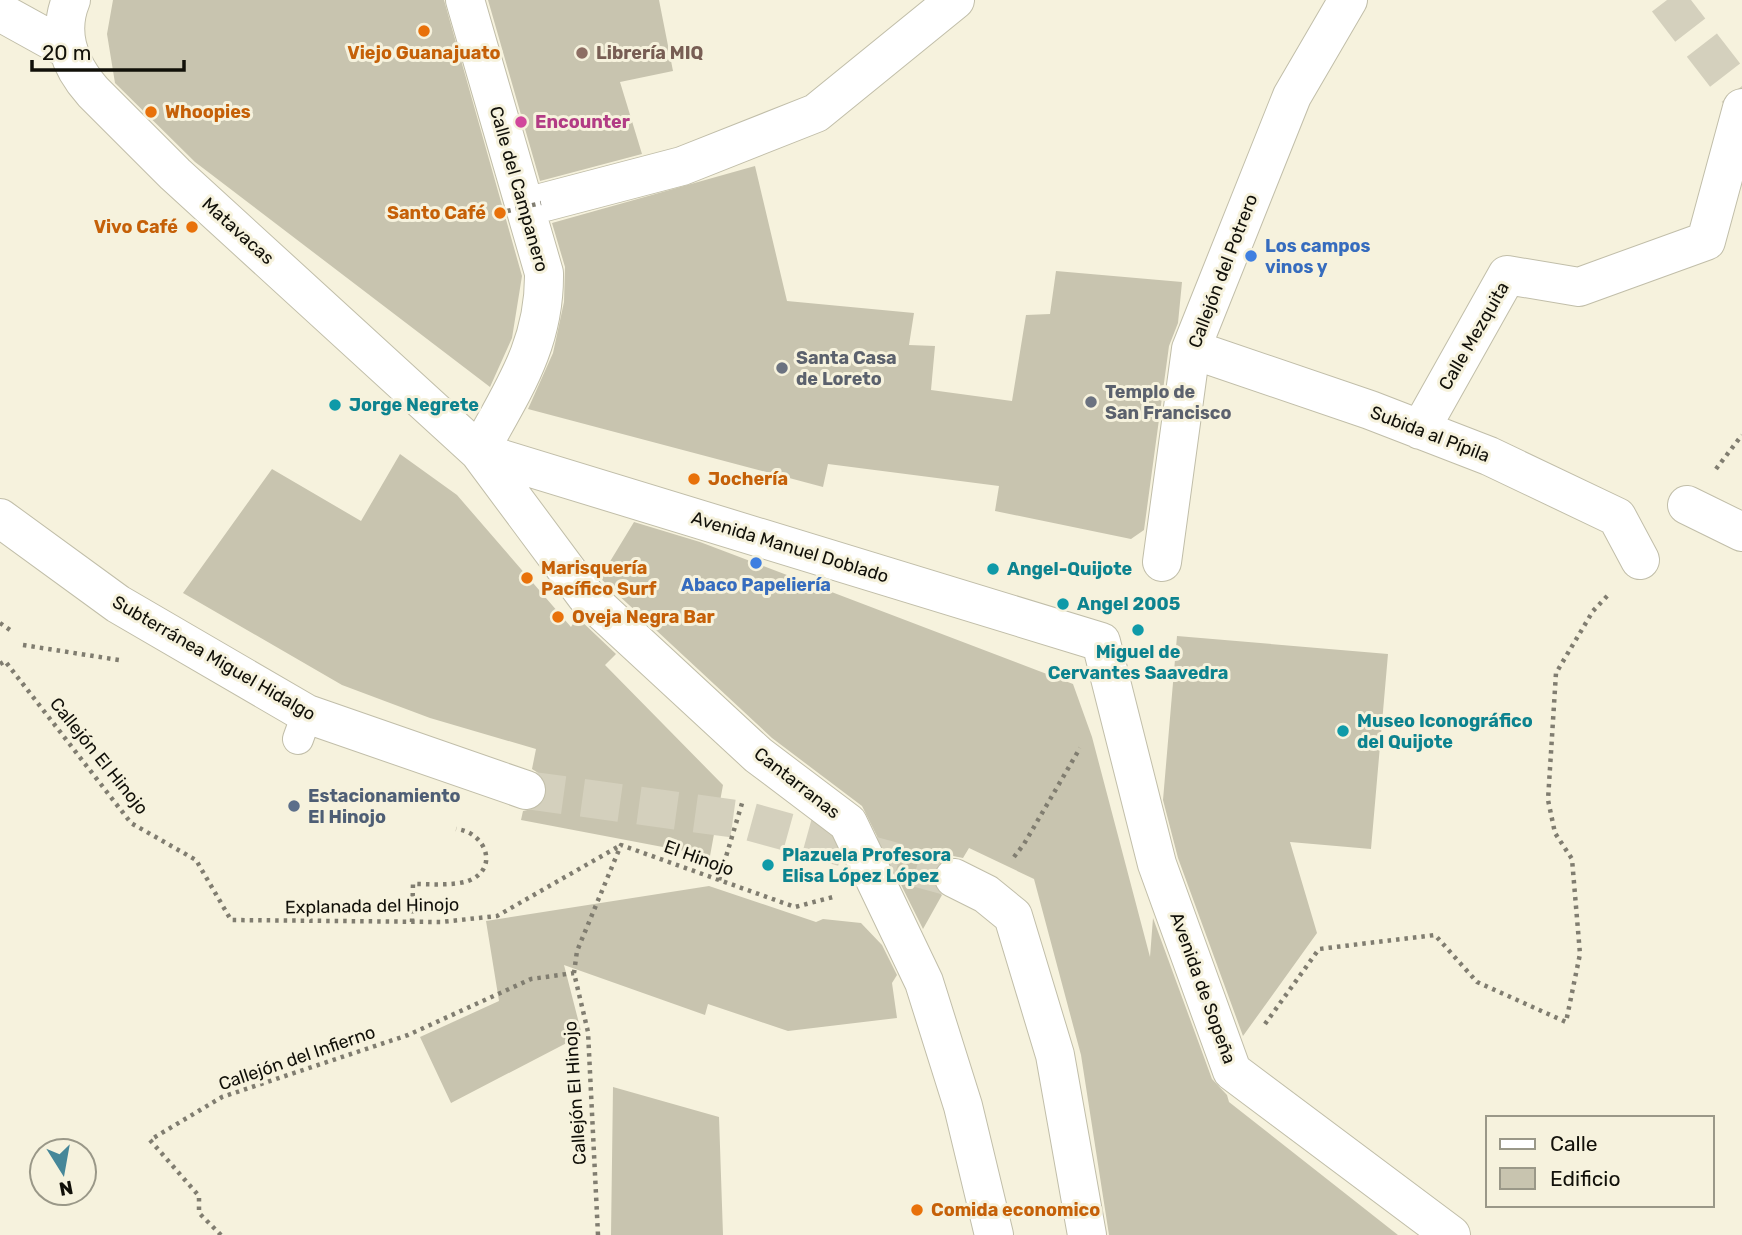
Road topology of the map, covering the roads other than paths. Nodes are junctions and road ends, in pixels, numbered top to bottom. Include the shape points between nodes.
1 (71, 0) edge
2 (465, 0) edge
3 (1348, 0) edge
4 (929, 7) edge
5 (0, 12) edge
6 (67, 49) junction
7 (1742, 108) edge
8 (541, 203) road end
9 (1191, 349) junction
10 (1420, 430) junction
11 (479, 452) junction
12 (1687, 505) dead end
13 (0, 518) edge
14 (1742, 532) edge
15 (1640, 560) road end
16 (1162, 562) dead end
17 (1101, 642) joint
18 (526, 790) tunnel mouth
19 (970, 886) tunnel mouth
20 (994, 1235) edge
21 (1087, 1235) edge
22 (1451, 1235) edge

1 - 6 street
2 - 11 street, Calle del Campanero via 544,273 545,303 539,332
3 - 9 street, Callejón del Potrero via 1292,96
4 - 8 street via 816,113 682,166
5 - 6 street
6 - 11 street, Matavacas via 81,78 175,174
7 - 10 street, Calle Mezquita via 1706,241 1579,287 1507,275
9 - 10 street, Subida al Pípila
9 - 16 street, Callejón del Potrero
10 - 15 street, Subida al Pípila via 1489,456 1617,517
11 - 17 street, Avenida Manuel Doblado
11 - 20 street, Cantarranas via 586,596 758,755 848,823 924,982 962,1106
12 - 14 street
13 - 18 street, Subterránea Miguel Hidalgo via 118,604 302,727
17 - 22 street, Avenida de Sopeña via 1157,864 1232,1071
19 - 21 street via 1013,916 1055,1055

